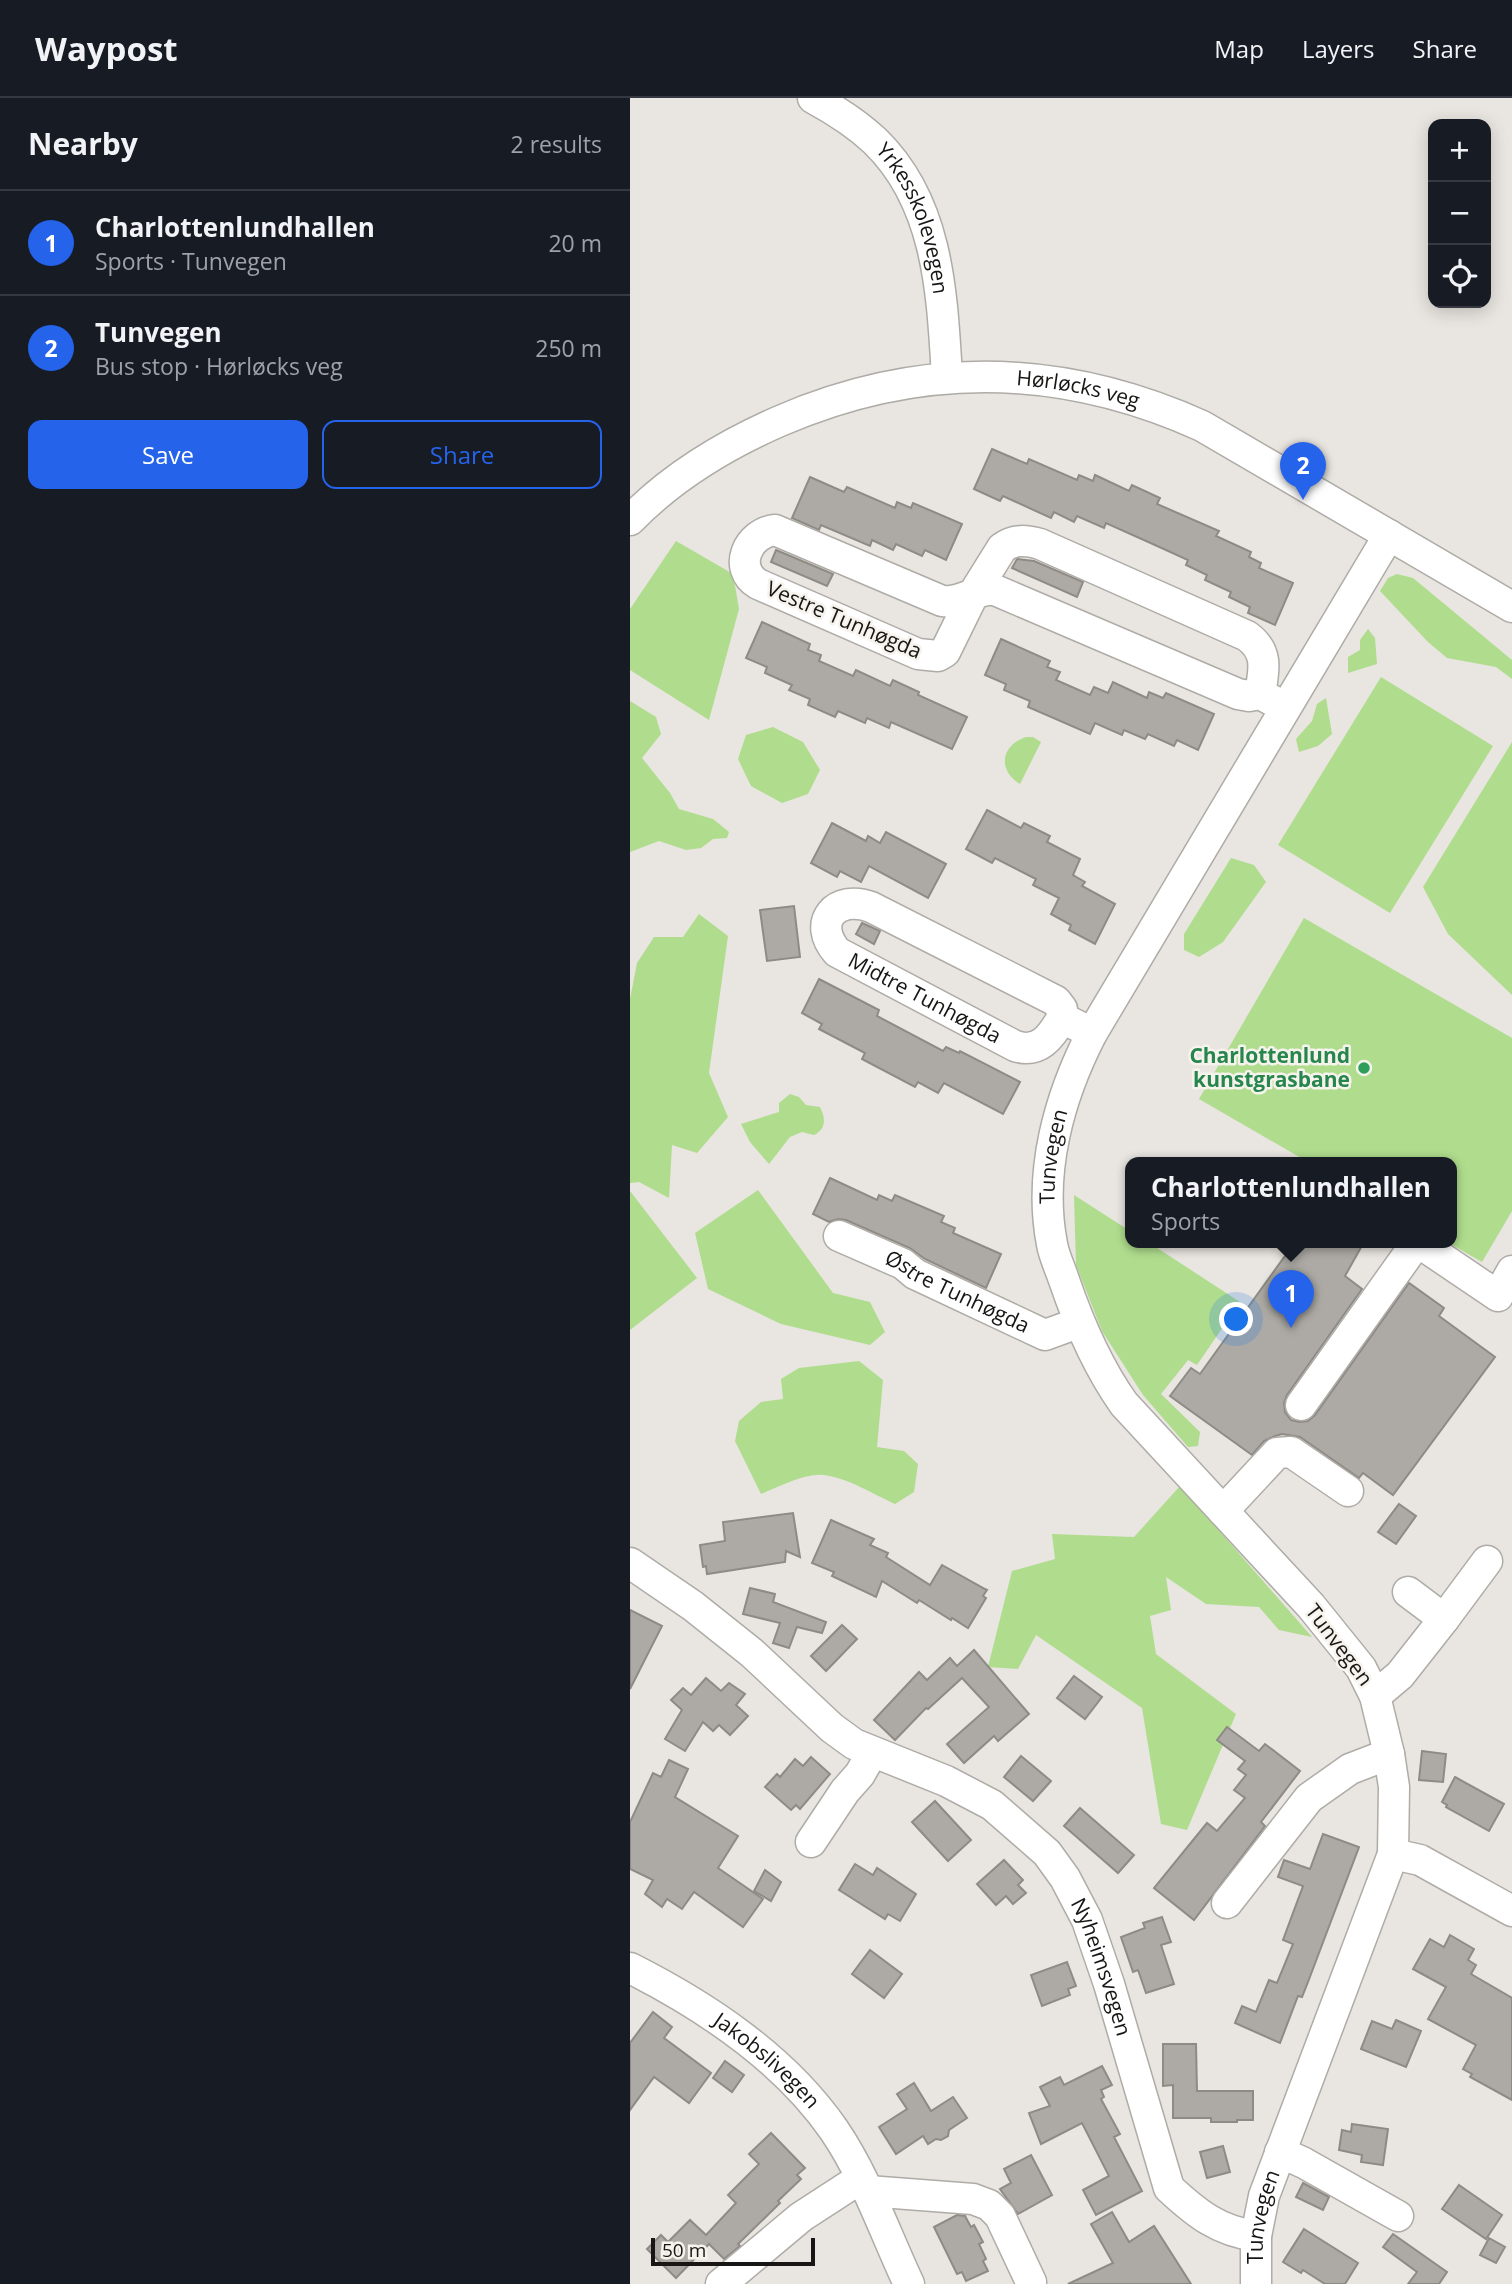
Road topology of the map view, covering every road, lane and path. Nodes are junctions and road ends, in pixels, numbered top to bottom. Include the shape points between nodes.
1 (813, 98) edge
2 (947, 377) junction
3 (630, 520) edge
4 (1389, 535) junction
5 (974, 593) junction
6 (1512, 607) edge
7 (1273, 701) junction
8 (1062, 1018) junction
9 (1092, 1033) junction
10 (839, 1236) dead end
11 (1414, 1248) edge
12 (1427, 1248) edge
13 (1512, 1271) edge
14 (1079, 1324) junction
15 (1301, 1405) dead end
16 (1348, 1491) dead end
17 (1223, 1511) junction
18 (1487, 1561) dead end
19 (630, 1563) edge
20 (1408, 1592) dead end
21 (1444, 1619) junction
22 (1375, 1696) junction
23 (872, 1753) junction
24 (1389, 1754) junction
25 (811, 1842) dead end
26 (1393, 1854) junction
27 (1227, 1903) dead end
28 (1512, 1911) edge
29 (630, 1968) edge
30 (1280, 2152) junction
31 (865, 2185) junction
32 (1398, 2216) dead end
33 (1256, 2236) junction
34 (1031, 2282) dead end
35 (721, 2284) edge
36 (909, 2284) edge
37 (1256, 2284) edge

1 - 2 street, Yrkesskolevegen via 875,141 918,202 937,266
2 - 3 street, Hørløcks veg via 864,391 747,435 671,484
2 - 4 street, Hørløcks veg via 1052,381 1150,404 1202,426
4 - 6 street, Hørløcks veg
4 - 7 street, Tunvegen
5 - 5 street, Vestre Tunhøgda via 954,601 936,599 775,530 751,543 744,561 748,576 758,584 929,656 938,656 949,647
5 - 7 street, Vestre Tunhøgda via 995,590 1238,694
5 - 7 street, Vestre Tunhøgda via 1009,542 1040,544 1256,642
7 - 9 street, Tunvegen
8 - 8 street, Midtre Tunhøgda via 1038,1047 1015,1045 837,952 826,937 828,920 845,904 871,907 1056,1001
8 - 9 street, Midtre Tunhøgda
9 - 14 street, Tunvegen via 1061,1105 1049,1199 1052,1245
10 - 14 street, Østre Tunhøgda via 1045,1335
11 - 15 street
12 - 13 street via 1498,1296
14 - 17 street, Tunvegen via 1124,1404
16 - 17 street via 1291,1452 1277,1453
17 - 22 street, Tunvegen via 1311,1606 1361,1668
18 - 21 street
19 - 23 street, Nyheimsvegen via 693,1606 752,1653 832,1728
20 - 21 street
21 - 22 street via 1392,1684
22 - 24 street, Tunvegen
23 - 25 street
23 - 33 street, Nyheimsvegen via 946,1781 992,1805 1046,1853 1087,1920 1168,2188 1227,2231
24 - 26 street, Tunvegen via 1394,1787
24 - 27 street via 1350,1769 1309,1798
26 - 28 street via 1420,1860
26 - 30 street, Tunvegen
29 - 31 street, Jakobslivegen via 718,2019 788,2077 835,2131
30 - 32 street, Tunvegen
30 - 33 street, Tunvegen
31 - 34 street via 989,2205 1000,2216
31 - 35 street via 801,2217
31 - 36 street, Jakobslivegen
33 - 37 street, Tunvegen

